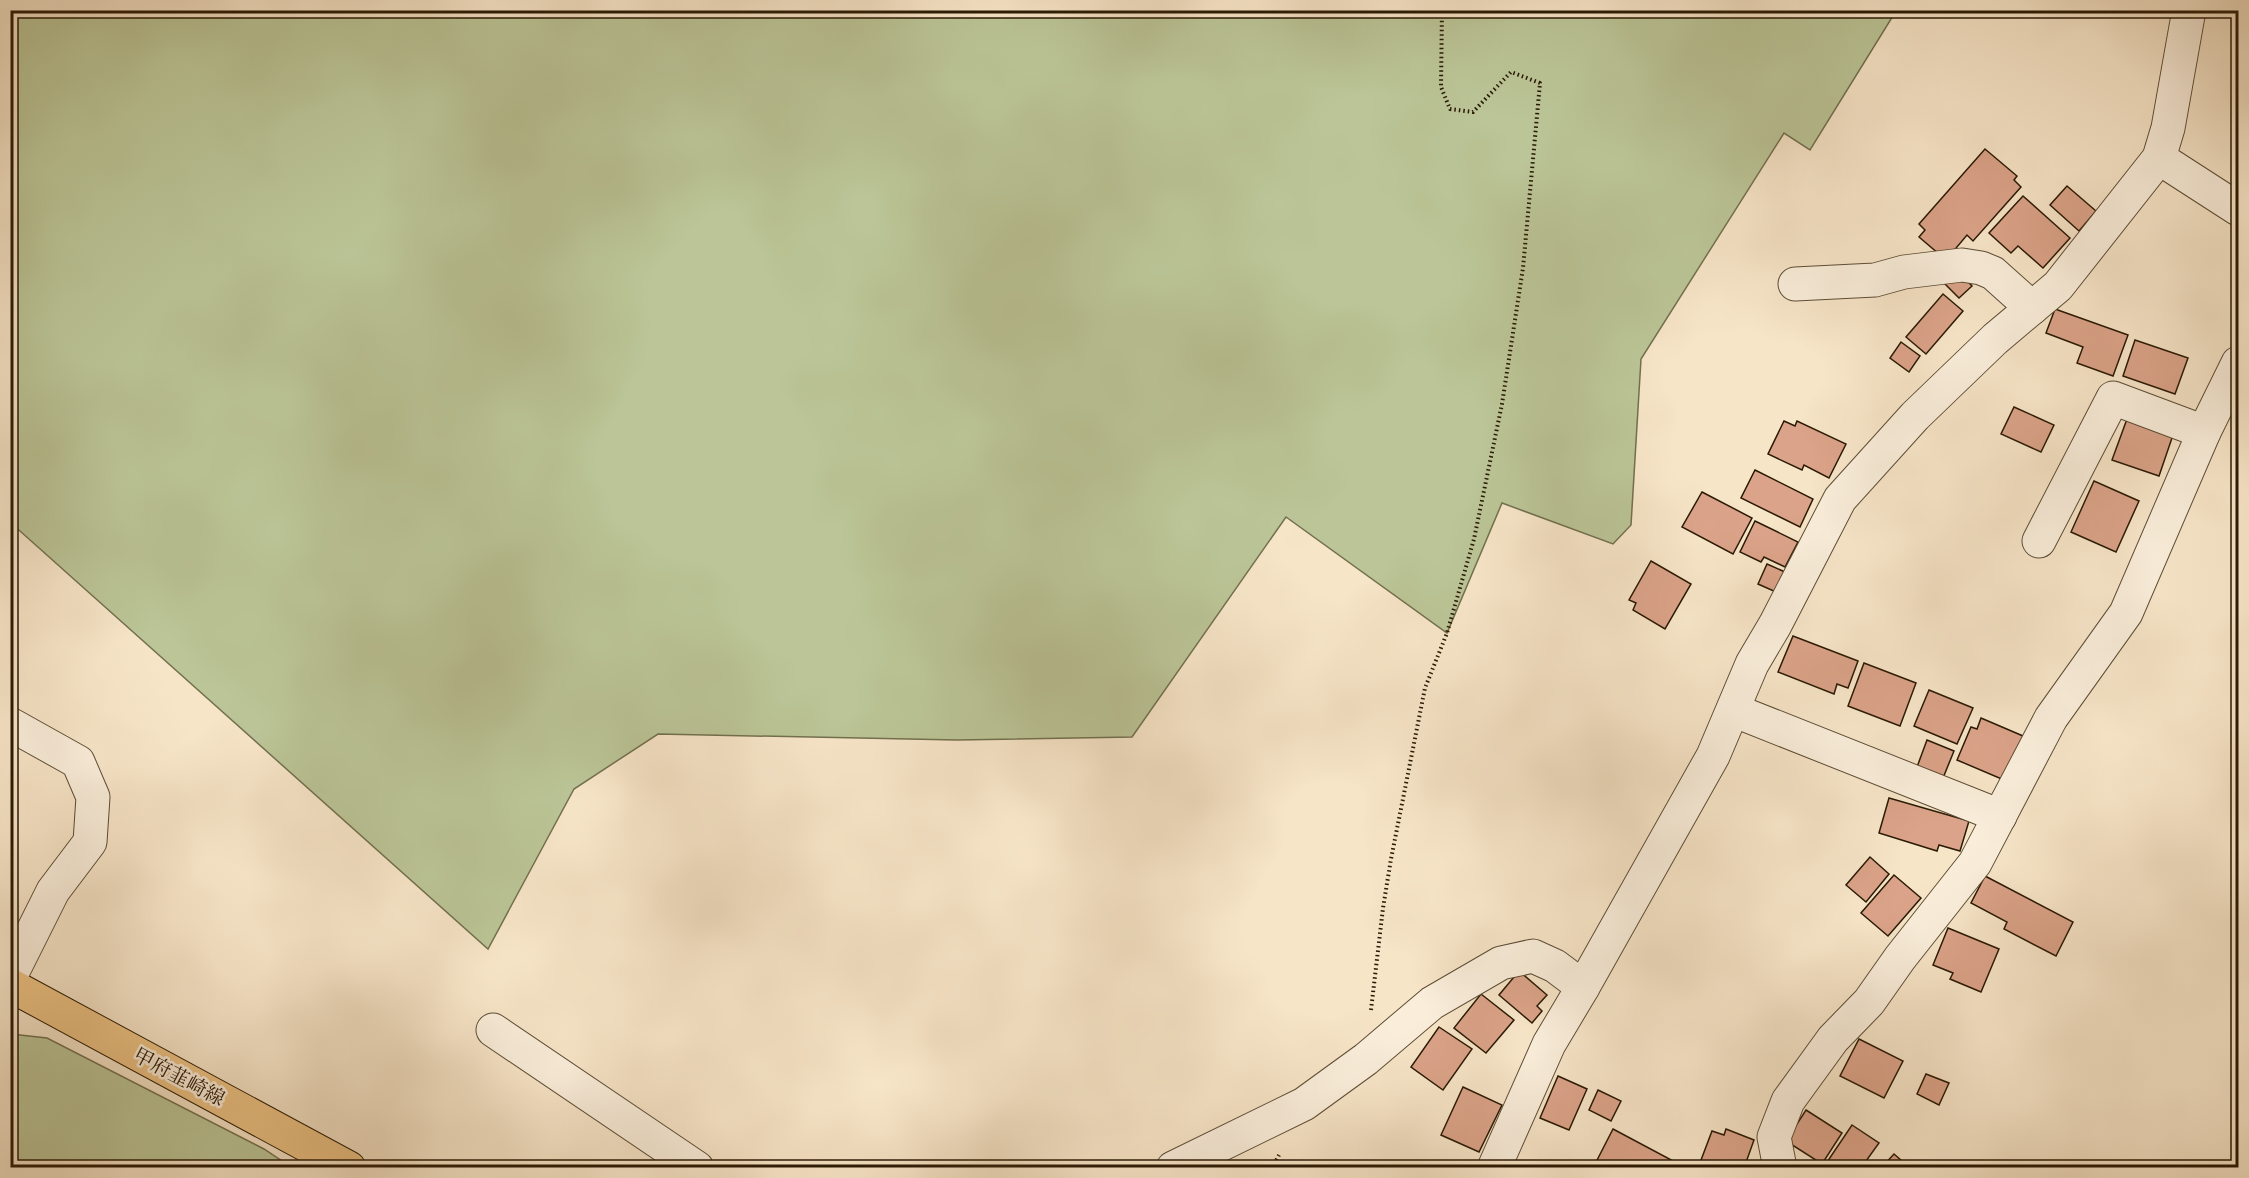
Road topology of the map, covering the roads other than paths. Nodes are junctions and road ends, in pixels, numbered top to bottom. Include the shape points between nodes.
1 (2189, 10) edge
2 (2158, 158) junction
3 (2238, 209) edge
4 (1796, 284) dead end
5 (2032, 308) junction
6 (2238, 363) edge
7 (2204, 432) junction
8 (2039, 541) dead end
9 (1733, 710) junction
10 (10, 724) edge
11 (2000, 816) junction
12 (10, 977) edge
13 (10, 985) edge
14 (1583, 987) junction
15 (493, 1030) dead end
16 (349, 1167) edge
17 (697, 1167) edge
18 (1173, 1167) edge
19 (1494, 1167) edge
20 (1780, 1167) edge

1 - 2 street via 2168,128
2 - 3 street
2 - 5 street via 2058,286
4 - 5 street via 1875,280 1962,265 1994,273
5 - 9 street via 1915,416 1840,499 1752,664
6 - 7 street
7 - 8 street via 2113,398
7 - 11 street via 2126,613 2051,718
9 - 11 street
9 - 14 street via 1713,756
10 - 12 street via 78,762 93,797 90,842 53,891
11 - 20 street via 1975,863 1788,1101 1774,1137
13 - 16 main road, 甲府韮崎線
14 - 18 street via 1555,966 1533,956 1501,963 1432,1003 1366,1059 1304,1104
14 - 19 street via 1549,1044
15 - 17 street

